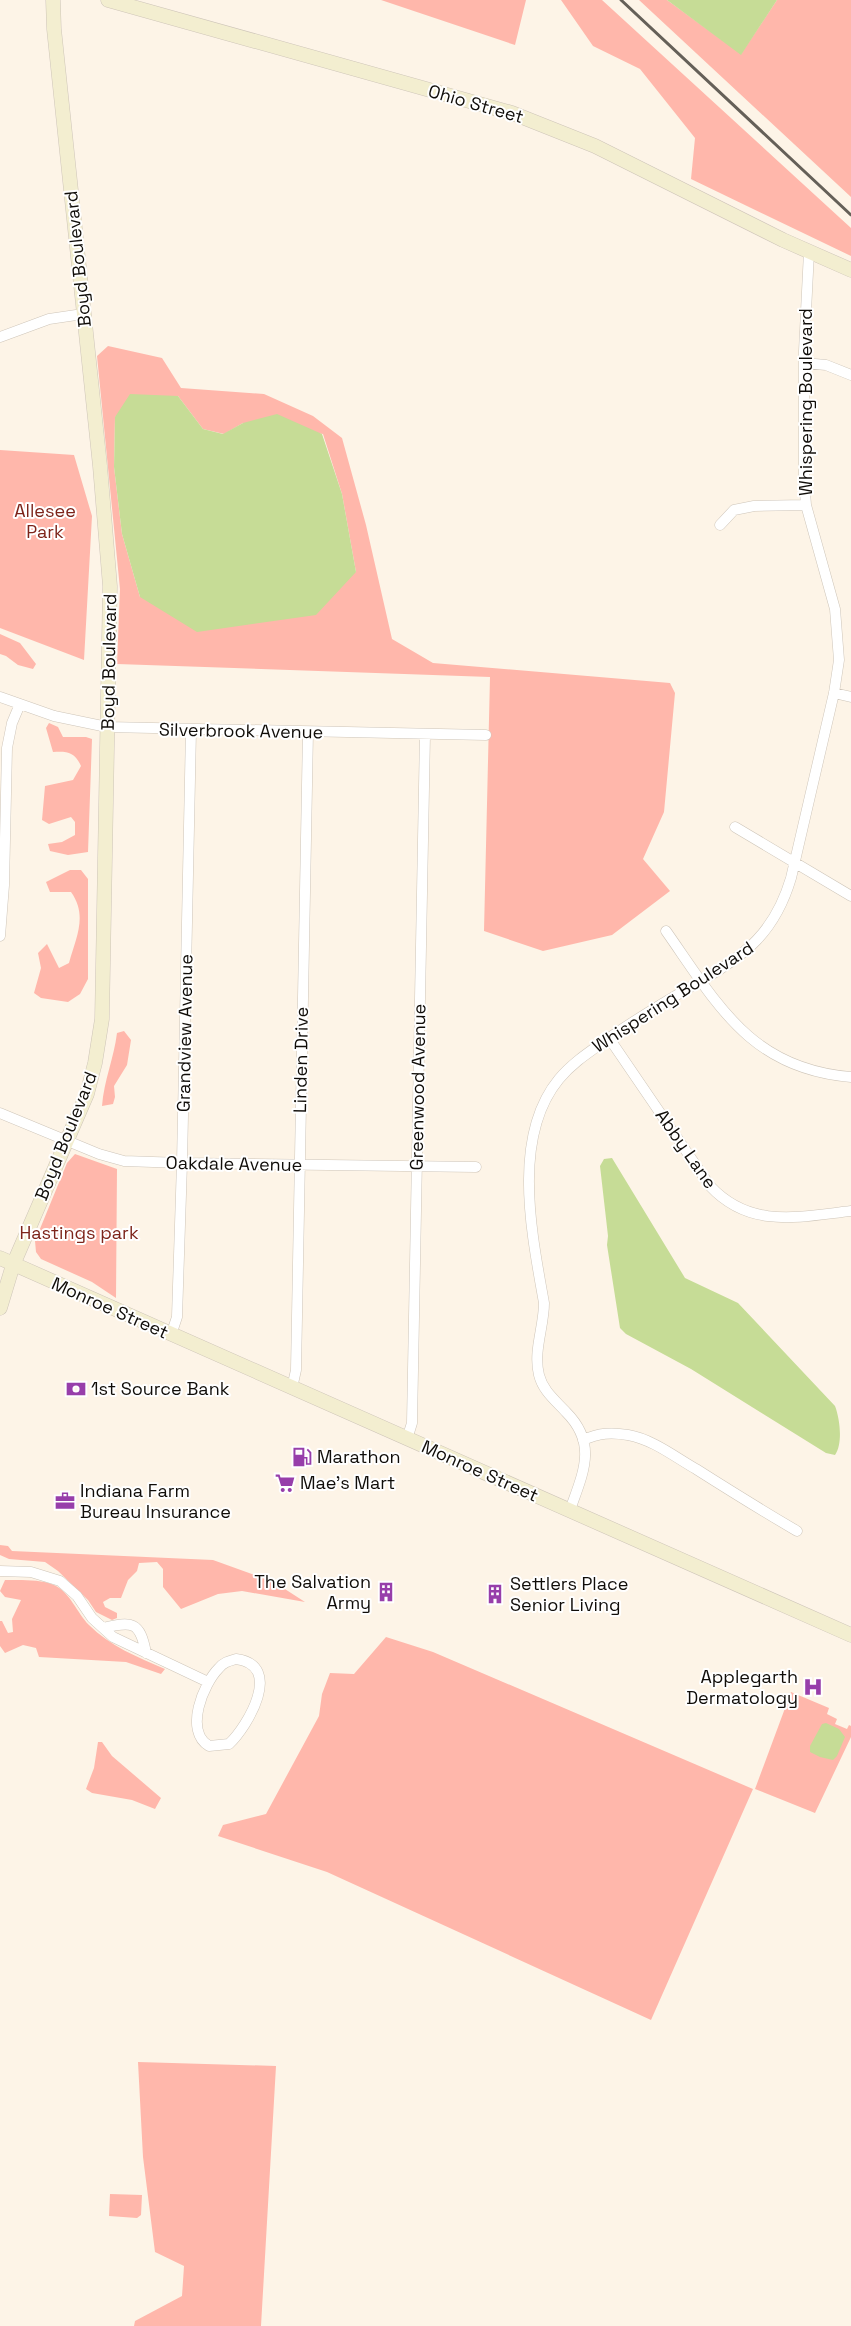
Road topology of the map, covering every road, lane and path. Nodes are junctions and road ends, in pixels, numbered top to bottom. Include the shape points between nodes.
1 (52, 0) edge
2 (108, 0) edge
3 (809, 252) junction
4 (851, 270) edge
5 (83, 314) junction
6 (0, 337) edge
7 (804, 363) junction
8 (851, 375) edge
9 (806, 505) junction
10 (720, 525) dead end
11 (834, 693) junction
12 (0, 696) edge
13 (851, 696) edge
14 (20, 704) junction
15 (107, 727) junction
16 (191, 730) junction
17 (308, 732) junction
18 (425, 734) junction
19 (486, 735) dead end
20 (735, 827) dead end
21 (794, 863) junction
22 (851, 896) edge
23 (666, 931) dead end
24 (0, 936) edge
25 (701, 981) junction
26 (609, 1038) junction
27 (851, 1077) edge
28 (0, 1113) edge
29 (67, 1141) junction
30 (182, 1163) junction
31 (299, 1164) junction
32 (417, 1166) junction
33 (476, 1167) dead end
34 (851, 1212) edge
35 (0, 1258) edge
36 (14, 1265) junction
37 (0, 1308) edge
38 (171, 1335) junction
39 (292, 1388) junction
40 (407, 1439) junction
41 (583, 1440) junction
42 (570, 1510) junction
43 (797, 1531) dead end
44 (0, 1571) edge
45 (103, 1628) junction
46 (851, 1634) edge
47 (146, 1652) junction
48 (208, 1682) junction

1 - 5 street, Boyd Boulevard
2 - 3 street, Ohio Street via 512,113 595,146
3 - 4 street, Ohio Street
3 - 7 street, Whispering Boulevard
5 - 6 street via 49,319
5 - 15 street, Boyd Boulevard via 110,586
7 - 8 street via 826,365
7 - 9 street, Whispering Boulevard
9 - 10 street via 754,506 734,510
9 - 11 street, Whispering Boulevard via 835,609 839,660
11 - 13 street
11 - 21 street, Whispering Boulevard
12 - 14 street, Silverbrook Avenue
14 - 15 street, Silverbrook Avenue via 54,716
14 - 24 street via 6,748
15 - 16 street, Silverbrook Avenue
15 - 29 street, Boyd Boulevard via 102,1019 87,1094
16 - 17 street, Silverbrook Avenue
16 - 30 street, Grandview Avenue
17 - 18 street, Silverbrook Avenue
17 - 31 street, Linden Drive
18 - 19 street, Silverbrook Avenue
18 - 32 street, Greenwood Avenue
20 - 21 street
21 - 22 street
21 - 25 street, Whispering Boulevard via 784,900 763,935 745,953
23 - 25 street
25 - 26 street, Whispering Boulevard via 646,1012
25 - 27 street via 739,1029 759,1045 796,1066
26 - 34 street, Abby Lane via 721,1198 734,1207 759,1216 785,1218
26 - 41 street, Whispering Boulevard via 575,1062 552,1088 535,1128 530,1154 529,1214 544,1303 537,1364 544,1387 573,1419 582,1432
28 - 29 street, Oakdale Avenue
29 - 30 street, Oakdale Avenue via 124,1160
29 - 36 street, Boyd Boulevard
30 - 31 street, Oakdale Avenue
30 - 38 street, Grandview Avenue via 177,1318
31 - 32 street, Oakdale Avenue
31 - 39 street, Linden Drive via 296,1370
32 - 33 street, Oakdale Avenue
32 - 40 street, Greenwood Avenue via 412,1423
35 - 36 street, Monroe Street
36 - 37 street, Boyd Boulevard
36 - 38 street, Monroe Street
38 - 39 street, Monroe Street
39 - 40 street, Monroe Street
40 - 42 street, Monroe Street
41 - 42 street, Whispering Boulevard via 586,1456
41 - 43 street via 599,1433 630,1435 668,1452
42 - 46 street, Monroe Street
44 - 45 street via 31,1572 60,1581
45 - 47 street via 113,1637
45 - 47 street via 128,1623 137,1627 143,1636
47 - 48 street
48 - 48 street via 196,1728 200,1739 209,1746 219,1747 229,1744 238,1734 256,1702 260,1686 258,1671 249,1662 236,1659 219,1667

